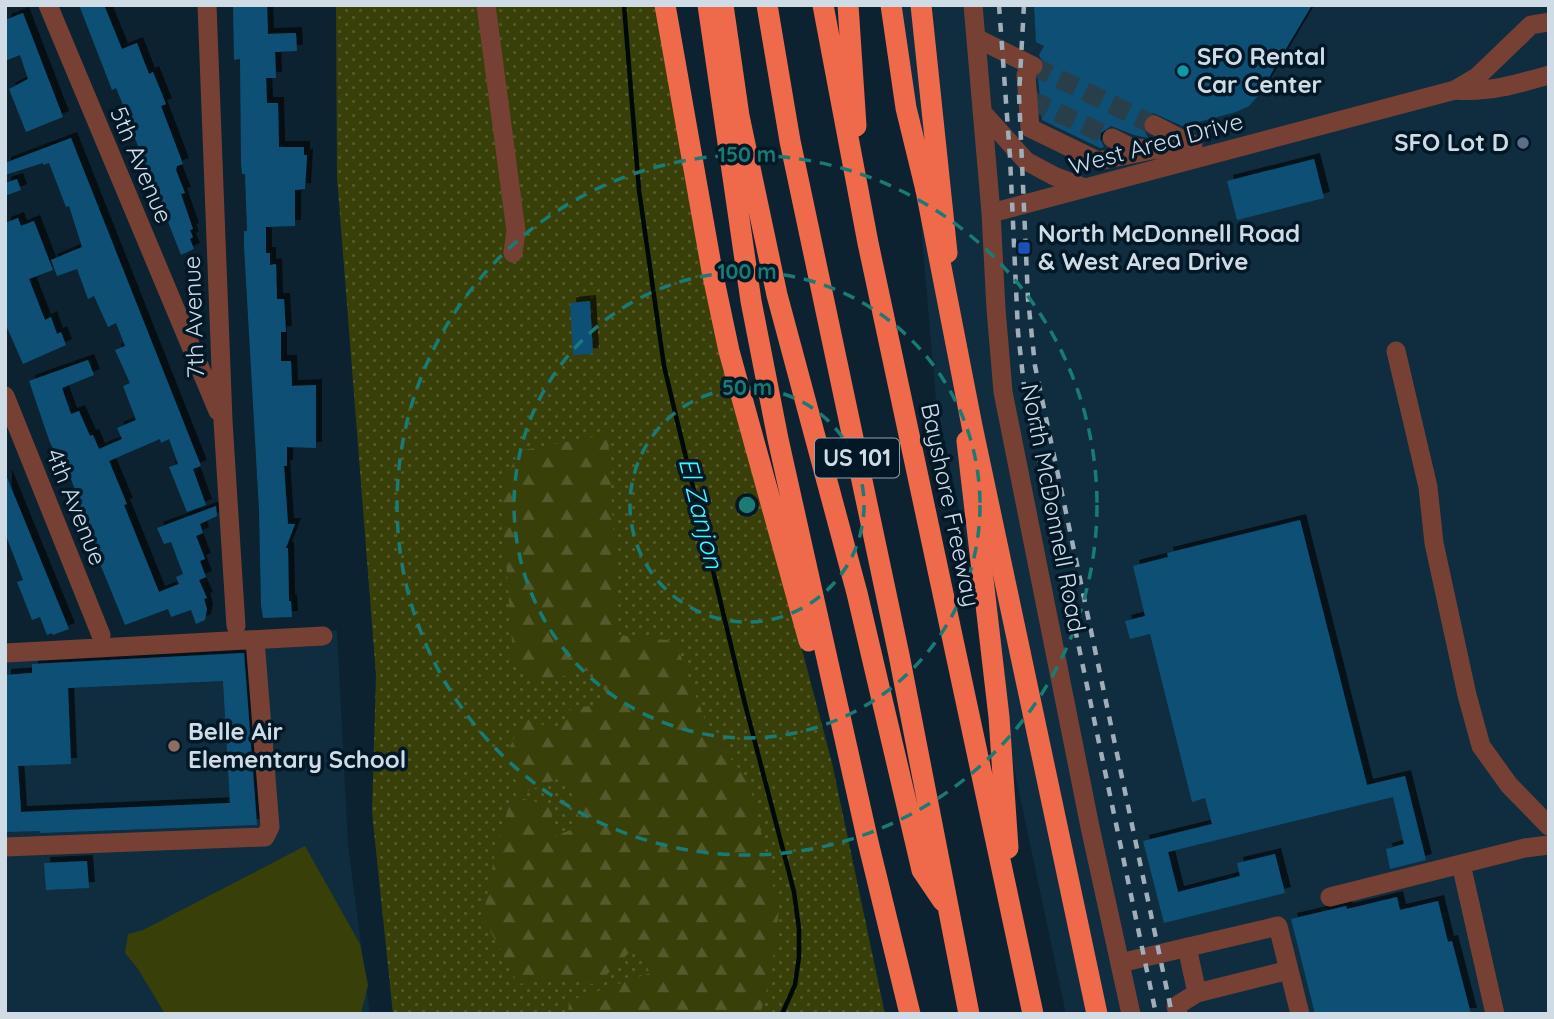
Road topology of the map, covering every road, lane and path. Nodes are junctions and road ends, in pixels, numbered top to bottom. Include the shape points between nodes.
1 (48, 5) edge
2 (207, 5) edge
3 (486, 5) edge
4 (666, 5) edge
5 (680, 5) edge
6 (708, 5) edge
7 (723, 5) edge
8 (767, 5) edge
9 (823, 5) edge
10 (848, 5) edge
11 (891, 5) edge
12 (902, 5) edge
13 (920, 5) edge
14 (973, 5) edge
15 (1548, 19) edge
16 (976, 38) junction
17 (1549, 75) edge
18 (1455, 90) junction
19 (982, 112) junction
20 (1154, 125) tunnel mouth
21 (1112, 138) tunnel mouth
22 (1192, 144) junction
23 (1152, 149) junction
24 (1212, 156) junction
25 (1085, 188) junction
26 (926, 190) junction
27 (862, 212) junction
28 (991, 214) junction
29 (513, 254) dead end
30 (712, 271) junction
31 (1396, 351) dead end
32 (5, 397) edge
33 (223, 421) junction
34 (236, 626) dead end
35 (101, 635) dead end
36 (323, 636) dead end
37 (256, 640) junction
38 (5, 653) edge
39 (1549, 826) edge
40 (868, 842) junction
41 (1549, 845) edge
42 (5, 847) edge
43 (1461, 864) junction
44 (1329, 897) dead end
45 (948, 910) junction
46 (1013, 923) junction
47 (1187, 947) junction
48 (1120, 962) junction
49 (1289, 970) junction
50 (1197, 993) junction
51 (910, 1014) edge
52 (969, 1014) edge
53 (1033, 1014) edge
54 (1097, 1014) edge
55 (1132, 1014) edge
56 (1178, 1014) edge
57 (1300, 1014) edge
58 (1495, 1014) edge

1 - 33 street, 5th Avenue
2 - 33 street, 7th Avenue
3 - 29 street via 516,231
4 - 30 highway
5 - 30 highway
6 - 40 highway via 751,302
7 - 45 highway via 739,116 777,295 854,580 922,870
8 - 45 highway, US 101 via 790,141
9 - 27 highway, Bayshore Freeway / US 101
10 - 27 highway
11 - 26 highway via 906,108
12 - 26 highway
13 - 46 highway via 999,717
14 - 16 street, North McDonnell Road
15 - 18 street, West Area Drive via 1531,25
16 - 19 street, North McDonnell Road
16 - 23 street via 1032,66 1026,75 1030,128 1098,161
17 - 18 street, West Area Drive via 1496,89
18 - 24 street, West Area Drive
19 - 25 street via 1026,161
19 - 28 street, North McDonnell Road
20 - 22 street
21 - 23 street via 1130,147
22 - 23 street
22 - 24 street
24 - 25 street, West Area Drive
25 - 28 street, West Area Drive
26 - 54 highway, bridge
27 - 46 highway, Bayshore Freeway / US 101
28 - 48 street, North McDonnell Road via 1003,392
30 - 40 highway via 729,351
31 - 39 street via 1428,487 1434,543 1467,695 1482,746 1509,785
32 - 35 street, 4th Avenue
33 - 34 street, 7th Avenue
36 - 37 street
37 - 38 street
37 - 42 street via 270,827 265,837
40 - 51 highway
41 - 43 street
43 - 44 street
43 - 58 street
45 - 52 highway, US 101
46 - 53 highway, Bayshore Freeway / US 101
47 - 48 street
47 - 49 street via 1278,926
47 - 50 street
48 - 55 street, North McDonnell Road
49 - 50 street
49 - 57 street
50 - 56 street via 1176,1006

